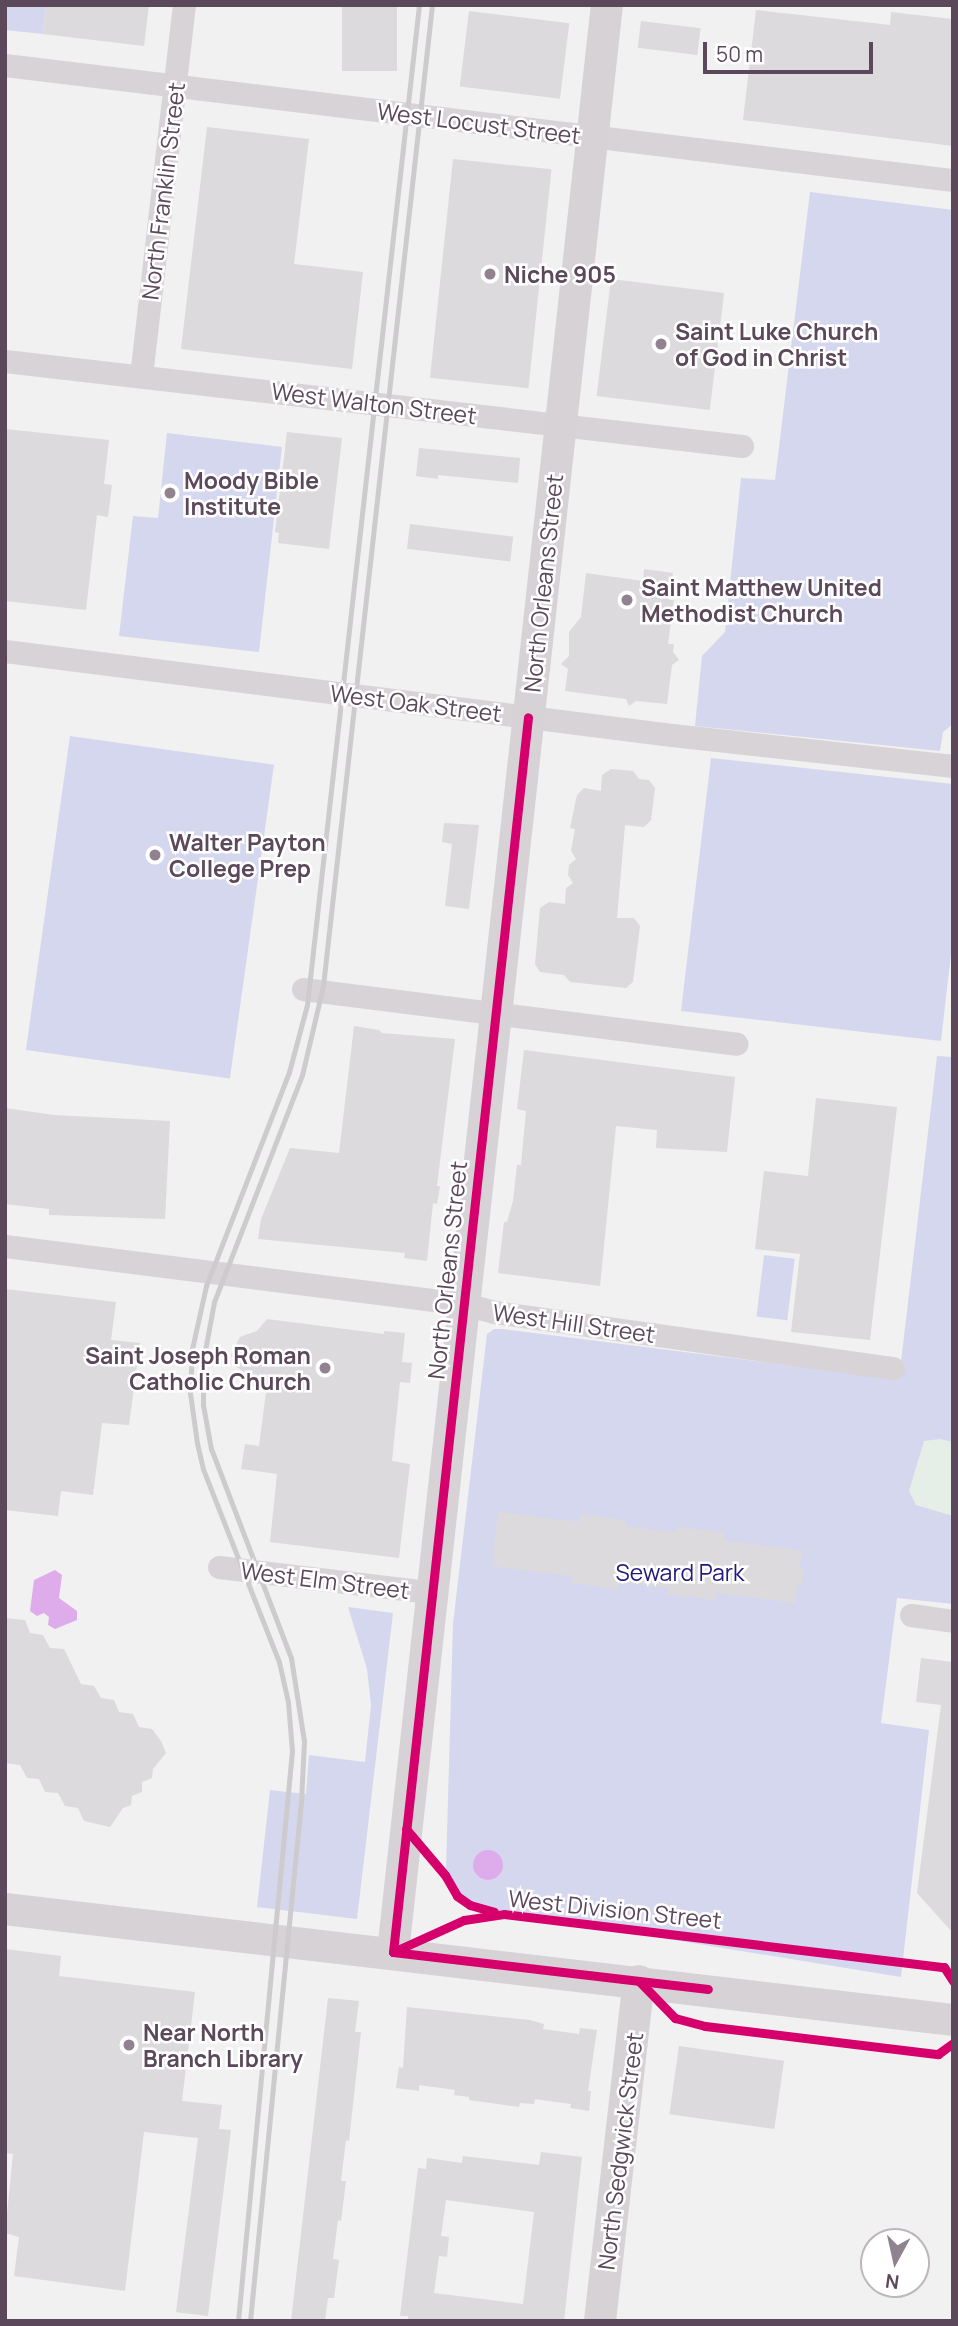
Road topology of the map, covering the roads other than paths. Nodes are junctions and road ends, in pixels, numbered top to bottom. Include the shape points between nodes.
1 (184, 5) edge
2 (607, 5) edge
3 (5, 65) edge
4 (175, 86) junction
5 (593, 136) junction
6 (953, 180) edge
7 (5, 361) edge
8 (141, 376) junction
9 (561, 425) junction
10 (742, 446) dead end
11 (5, 651) edge
12 (528, 717) junction
13 (953, 766) edge
14 (303, 989) dead end
15 (495, 1013) junction
16 (737, 1044) dead end
17 (5, 1246) edge
18 (463, 1304) junction
19 (893, 1368) dead end
20 (219, 1567) dead end
21 (430, 1592) junction
22 (911, 1615) dead end
23 (953, 1621) edge
24 (5, 1909) edge
25 (393, 1952) junction
26 (639, 1981) junction
27 (953, 2020) edge
28 (600, 2321) edge

1 - 4 street, North Franklin Street
2 - 5 street, North Orleans Street
3 - 4 street, West Locust Street
4 - 5 street, West Locust Street
4 - 8 street, North Franklin Street
5 - 6 street, West Locust Street
5 - 9 street, North Orleans Street
7 - 8 street, West Walton Street
8 - 9 street, West Walton Street
9 - 10 street, West Walton Street
9 - 12 street, North Orleans Street
11 - 12 street, West Oak Street
12 - 13 street, West Oak Street
12 - 15 street, North Orleans Street
14 - 15 street
15 - 16 street
15 - 18 street, North Orleans Street
17 - 18 street, West Hill Street
18 - 19 street, West Hill Street
18 - 21 street, North Orleans Street
20 - 21 street, West Elm Street
21 - 25 street, North Orleans Street
22 - 23 street
24 - 25 street
25 - 26 street
26 - 27 street
26 - 28 street, North Sedgwick Street

